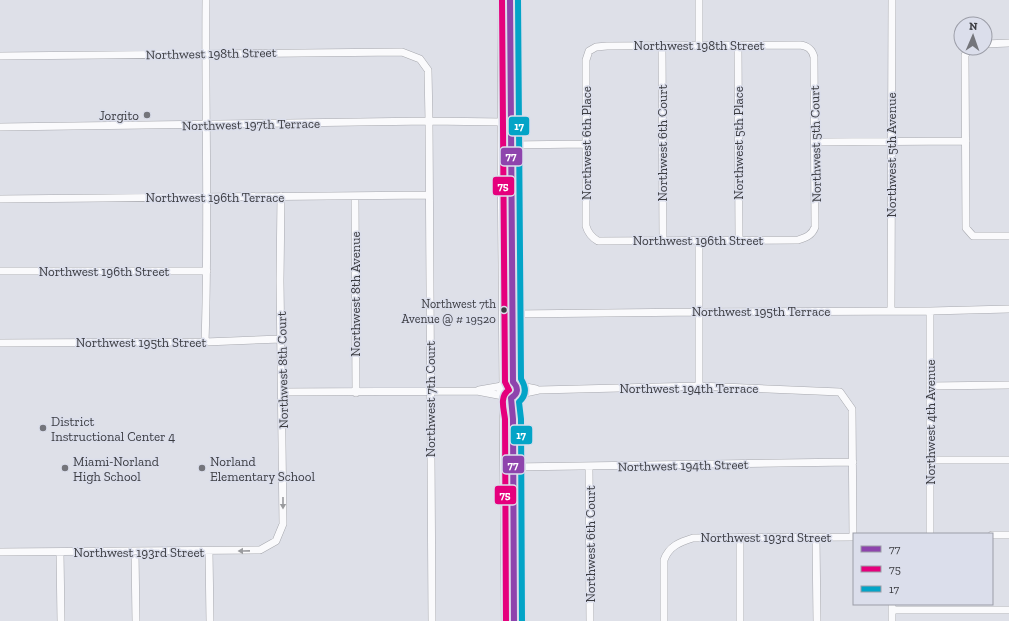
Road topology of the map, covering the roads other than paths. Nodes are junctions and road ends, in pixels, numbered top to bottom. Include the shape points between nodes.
1 (206, 0) edge
2 (503, 0) edge
3 (510, 0) edge
4 (699, 0) edge
5 (892, 0) edge
6 (1009, 43) edge
7 (993, 44) edge
8 (738, 45) junction
9 (662, 46) junction
10 (699, 46) junction
11 (810, 49) joint
12 (589, 51) joint
13 (205, 53) junction
14 (0, 56) edge
15 (965, 56) edge
16 (420, 59) joint
17 (429, 121) junction
18 (502, 122) junction
19 (205, 125) junction
20 (0, 127) edge
21 (891, 141) junction
22 (966, 141) junction
23 (815, 142) junction
24 (586, 144) junction
25 (511, 145) junction
26 (429, 195) junction
27 (281, 196) junction
28 (355, 196) junction
29 (206, 197) junction
30 (0, 199) edge
31 (589, 234) joint
32 (1009, 236) edge
33 (808, 237) joint
34 (663, 240) junction
35 (739, 240) junction
36 (699, 241) junction
37 (0, 271) edge
38 (207, 271) junction
39 (1009, 309) edge
40 (891, 311) junction
41 (930, 311) junction
42 (700, 312) junction
43 (513, 314) junction
44 (281, 339) junction
45 (205, 342) junction
46 (0, 343) edge
47 (1009, 385) edge
48 (699, 386) junction
49 (930, 386) junction
50 (509, 390) junction
51 (430, 391) junction
52 (282, 393) junction
53 (356, 393) junction
54 (930, 460) junction
55 (1009, 460) edge
56 (852, 462) junction
57 (589, 466) junction
58 (513, 467) junction
59 (854, 533) edge
60 (930, 533) edge
61 (993, 535) edge
62 (1009, 535) edge
63 (816, 537) junction
64 (853, 537) edge
65 (740, 538) junction
66 (276, 541) joint
67 (209, 551) junction
68 (0, 552) edge
69 (60, 552) junction
70 (135, 552) junction
71 (892, 607) edge
72 (1009, 610) edge
73 (61, 621) edge
74 (136, 621) edge
75 (210, 621) edge
76 (432, 621) edge
77 (506, 621) edge
78 (514, 621) edge
79 (590, 621) edge
80 (664, 621) edge
81 (740, 621) edge
82 (817, 621) edge
83 (892, 621) edge

1 - 13 street
2 - 18 street
3 - 25 street
4 - 10 street
5 - 21 street, Northwest 5th Avenue
6 - 7 street
8 - 10 street, Northwest 198th Street
8 - 11 street, Northwest 198th Street via 800,45
8 - 35 street, Northwest 5th Place
9 - 10 street, Northwest 198th Street
9 - 12 street, Northwest 198th Street via 607,46
9 - 34 street, Northwest 6th Court
11 - 23 street, Northwest 5th Court via 814,57
12 - 24 street, Northwest 6th Place via 586,60
13 - 14 street, Northwest 198th Street
13 - 16 street, Northwest 198th Street via 402,52
13 - 19 street
15 - 22 street
16 - 17 street, Northwest 7th Court via 428,70
17 - 18 street, Northwest 197th Terrace
17 - 19 street, Northwest 197th Terrace
17 - 26 street, Northwest 7th Court
18 - 50 street
19 - 20 street, Northwest 197th Terrace
19 - 29 street
21 - 22 street
21 - 23 street
21 - 40 street, Northwest 5th Avenue
22 - 32 street via 966,228 973,236
23 - 33 street, Northwest 5th Court via 815,227
24 - 25 street
24 - 31 street, Northwest 6th Place via 586,226
25 - 43 street
26 - 28 street, Northwest 196th Terrace
26 - 51 street, Northwest 7th Court
27 - 28 street, Northwest 196th Terrace
27 - 29 street, Northwest 196th Terrace
27 - 44 street, Northwest 8th Court
28 - 53 street, Northwest 8th Avenue
29 - 30 street, Northwest 196th Terrace
29 - 38 street
31 - 34 street, Northwest 196th Street via 598,241
33 - 35 street, Northwest 196th Street via 798,240
34 - 36 street, Northwest 196th Street
35 - 36 street, Northwest 196th Street
36 - 42 street
37 - 38 street, Northwest 196th Street
38 - 45 street
39 - 41 street, Northwest 195th Terrace
40 - 41 street, Northwest 195th Terrace
40 - 42 street, Northwest 195th Terrace
41 - 49 street, Northwest 4th Avenue
42 - 43 street, Northwest 195th Terrace
42 - 48 street
43 - 50 street
44 - 45 street, Northwest 195th Street
44 - 52 street, Northwest 8th Court
45 - 46 street, Northwest 195th Street
47 - 49 street
48 - 50 street, Northwest 194th Terrace via 532,392
48 - 56 street, Northwest 194th Terrace via 840,392 852,409
49 - 54 street, Northwest 4th Avenue
50 - 51 street, Northwest 194th Terrace
50 - 58 street
50 - 77 street
51 - 53 street, Northwest 194th Terrace
51 - 76 street, Northwest 7th Court
52 - 53 street, Northwest 194th Terrace
52 -> 66 street, Northwest 8th Court via 283,524
54 - 55 street
54 - 60 street, Northwest 4th Avenue
56 - 57 street, Northwest 194th Street
56 - 59 street
57 - 58 street, Northwest 194th Street
57 - 79 street, Northwest 6th Court
58 - 78 street
61 - 62 street
63 - 64 street, Northwest 193rd Street
63 - 65 street, Northwest 193rd Street
63 - 82 street
65 - 80 street, Northwest 193rd Street via 693,538 677,543 666,553
65 - 81 street
66 -> 67 street, Northwest 193rd Street via 260,550
67 - 70 street, Northwest 193rd Street
67 - 75 street
68 - 69 street, Northwest 193rd Street
69 - 70 street, Northwest 193rd Street
69 - 73 street
70 - 74 street
71 - 72 street
71 - 83 street

